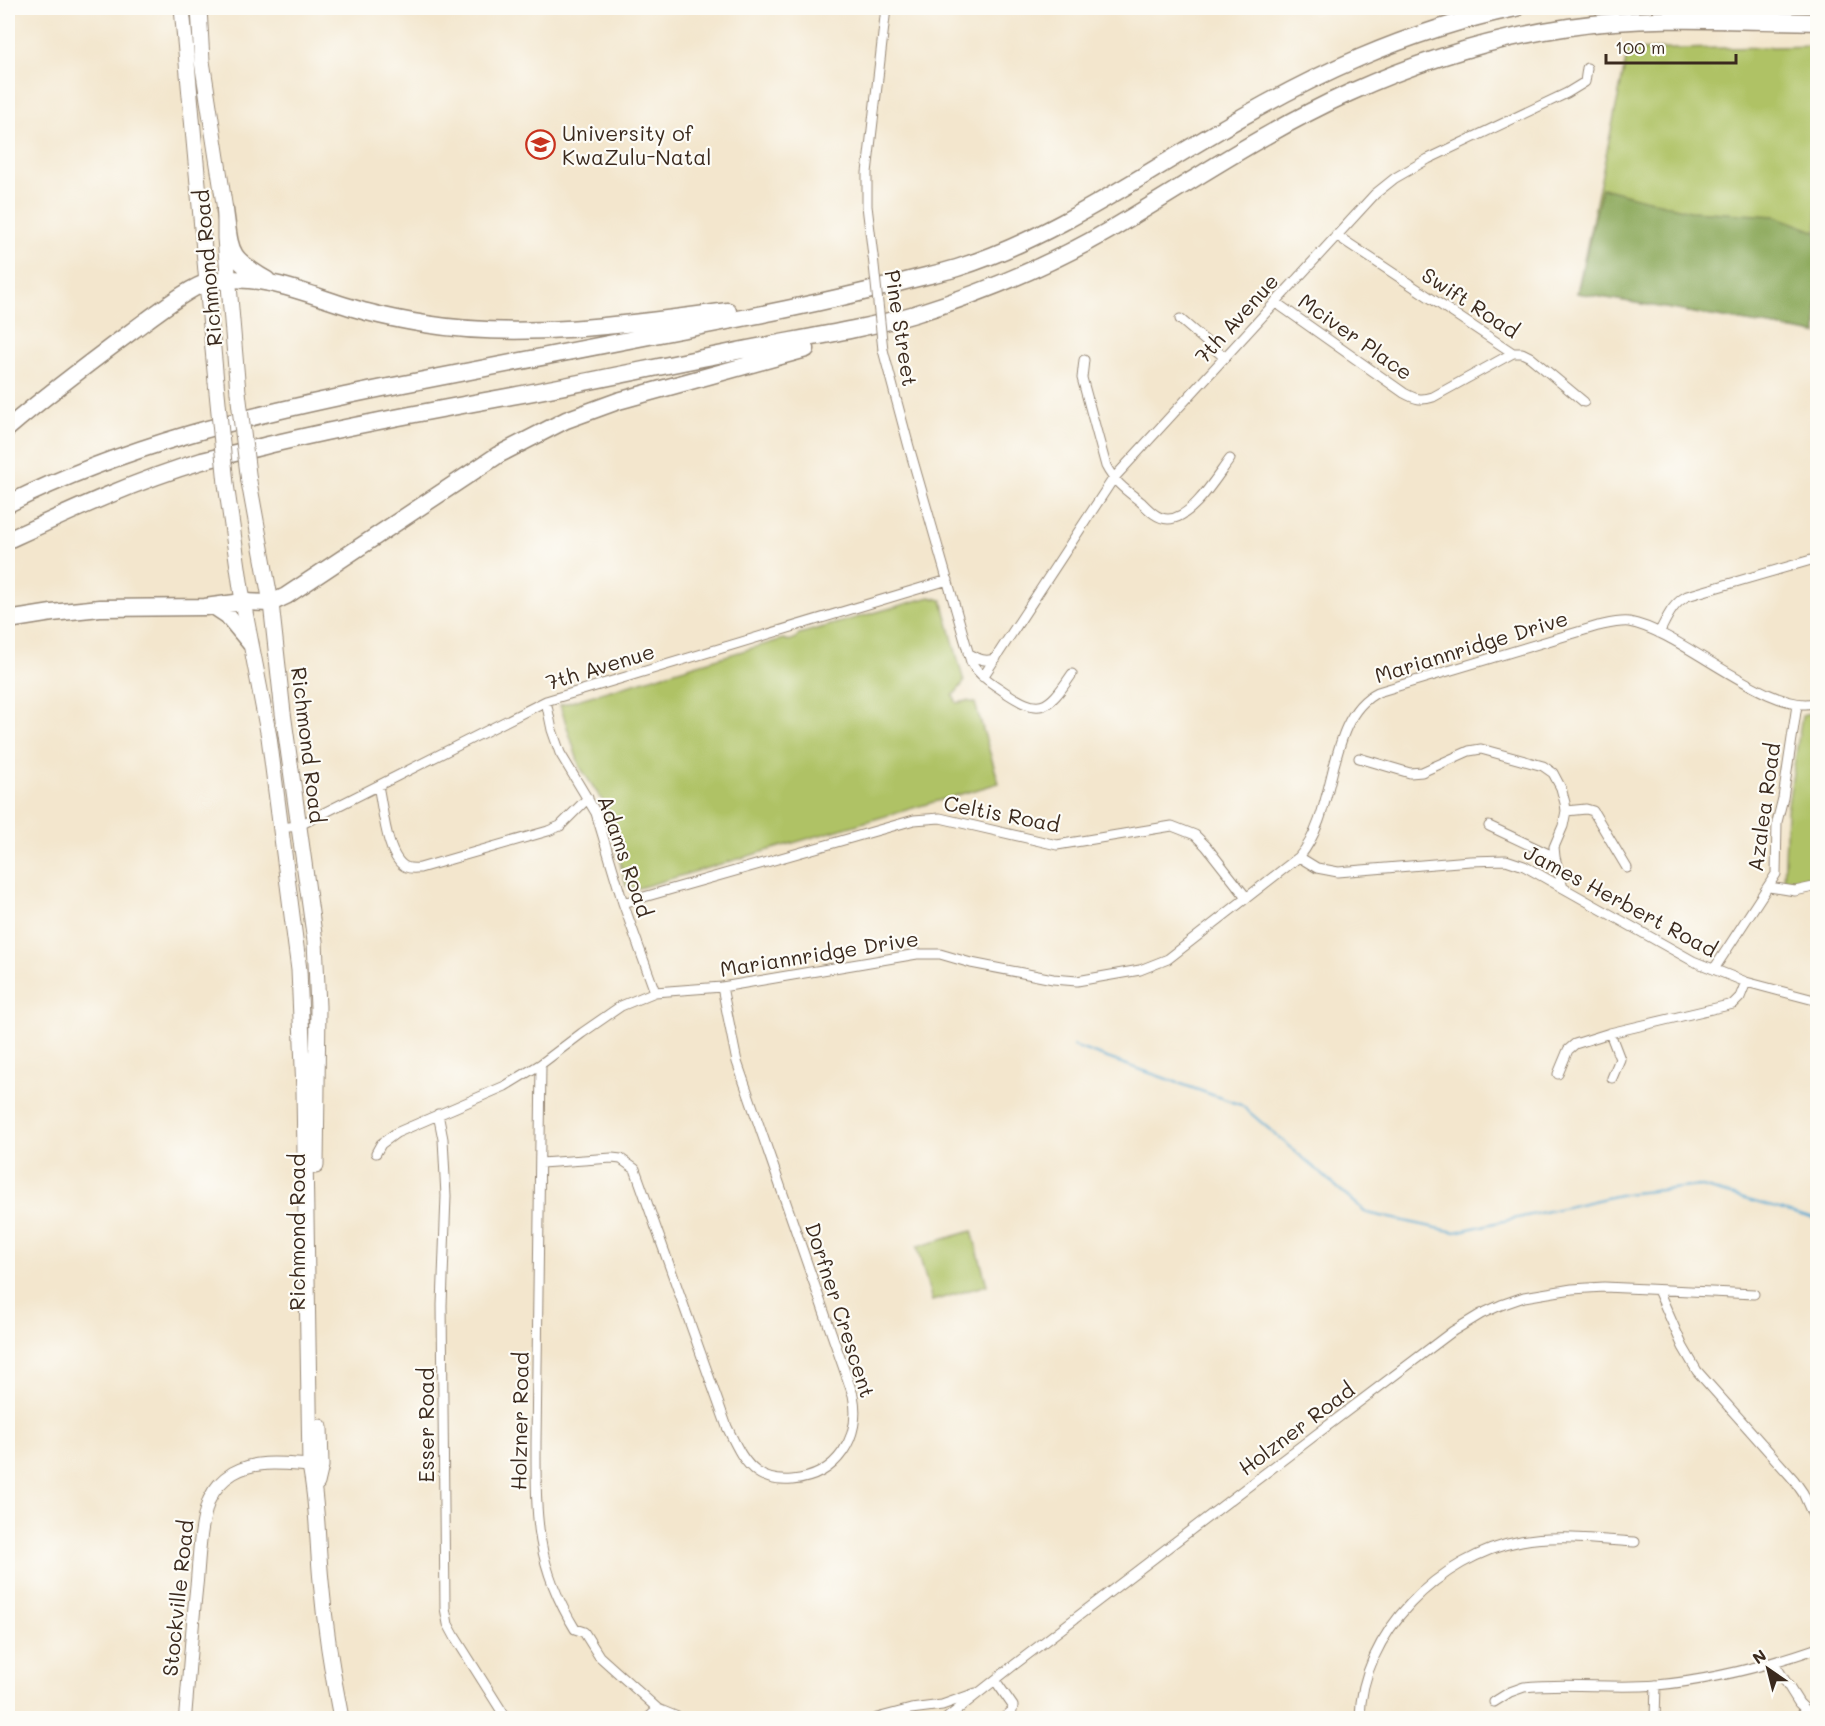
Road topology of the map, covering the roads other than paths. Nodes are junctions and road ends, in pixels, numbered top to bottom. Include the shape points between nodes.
1 (182, 8) edge
2 (199, 8) edge
3 (886, 8) edge
4 (1516, 8) edge
5 (1818, 22) edge
6 (1587, 68) dead end
7 (225, 210) junction
8 (1336, 235) junction
9 (229, 279) junction
10 (206, 282) junction
11 (273, 284) junction
12 (839, 298) junction
13 (1275, 302) junction
14 (1180, 320) dead end
15 (845, 332) junction
16 (1513, 353) junction
17 (1224, 357) junction
18 (1084, 360) dead end
19 (1584, 402) dead end
20 (8, 428) edge
21 (1230, 459) dead end
22 (1113, 479) junction
23 (8, 504) edge
24 (8, 540) edge
25 (1818, 558) edge
26 (948, 580) junction
27 (243, 602) junction
28 (271, 603) junction
29 (215, 607) junction
30 (8, 620) edge
31 (1659, 633) junction
32 (250, 643) junction
33 (968, 653) junction
34 (996, 658) junction
35 (1072, 674) dead end
36 (983, 677) junction
37 (546, 701) junction
38 (1818, 702) edge
39 (1797, 705) junction
40 (1359, 758) dead end
41 (378, 786) junction
42 (588, 798) junction
43 (1566, 811) junction
44 (1489, 825) dead end
45 (298, 826) junction
46 (280, 828) junction
47 (1299, 857) junction
48 (1555, 857) junction
49 (1627, 868) dead end
50 (1818, 886) edge
51 (1769, 887) junction
52 (1563, 888) junction
53 (1246, 897) junction
54 (623, 903) junction
55 (1714, 969) junction
56 (1746, 982) junction
57 (722, 987) junction
58 (655, 992) junction
59 (1818, 1001) edge
60 (1610, 1034) junction
61 (541, 1064) junction
62 (1558, 1074) dead end
63 (1612, 1078) dead end
64 (438, 1114) junction
65 (376, 1153) dead end
66 (541, 1163) junction
67 (1658, 1290) junction
68 (1754, 1294) dead end
69 (315, 1466) junction
70 (1818, 1527) edge
71 (1635, 1542) dead end
72 (1818, 1648) edge
73 (1774, 1663) junction
74 (995, 1680) junction
75 (1656, 1685) junction
76 (982, 1691) junction
77 (1494, 1702) dead end
78 (658, 1709) junction
79 (911, 1709) junction
80 (185, 1719) edge
81 (341, 1719) edge
82 (506, 1719) edge
83 (648, 1719) edge
84 (680, 1719) edge
85 (877, 1719) edge
86 (906, 1719) edge
87 (947, 1719) edge
88 (1004, 1719) edge
89 (1360, 1719) edge
90 (1655, 1719) edge
91 (1814, 1719) edge

1 - 10 highway, Richmond Road
2 - 7 highway, Richmond Road via 202,61
3 - 26 street, Pine Street, bridge via 867,173 867,206 883,350
4 - 12 highway via 1413,35 1332,68 1225,126 1098,203 1009,247 958,267
5 - 15 highway via 1613,22 1508,38 1438,58 1347,93 1295,120 1105,233 1040,266 915,314
6 - 8 street, 7th Avenue via 1585,82 1567,93 1395,178
7 - 9 highway, Richmond Road
7 - 11 highway via 236,259
8 - 13 street, 7th Avenue
8 - 16 street, Swift Road
9 - 10 highway
9 - 11 highway
9 - 28 highway, Richmond Road, bridge via 237,392
10 - 20 highway via 168,305
10 - 27 highway, Richmond Road, bridge via 226,484
11 - 12 highway via 368,313 471,329 604,326 824,294
12 - 23 highway via 304,404 227,423 83,469
13 - 16 street, Mciver Place via 1404,393 1423,400
13 - 17 street, 7th Avenue
14 - 17 street
15 - 24 highway via 430,411 201,461 89,502
15 - 28 highway via 814,346 618,401 527,438
16 - 19 street, Swift Road via 1530,357
17 - 22 street, 7th Avenue
18 - 22 street via 1082,378
21 - 22 street via 1201,498 1185,513 1168,519 1158,517
22 - 34 street, 7th Avenue
25 - 31 street via 1687,596 1671,610
26 - 33 street, Pine Street
26 - 37 street, 7th Avenue
27 - 28 highway
27 - 29 highway
27 - 32 highway, Richmond Road
28 - 45 highway, Richmond Road
29 - 30 highway via 100,608
29 - 32 highway via 227,615
31 - 39 street, Mariannridge Drive via 1774,698
31 - 47 street, Mariannridge Drive via 1639,624 1616,622 1367,697 1345,728 1322,815 1313,838
32 - 46 highway, Richmond Road via 269,737
33 - 34 street via 981,660
33 - 36 street, Pine Street
34 - 36 street, 7th Avenue
35 - 36 street via 1049,702 1034,707
37 - 41 street, 7th Avenue
37 - 42 street, Adams Road via 560,753
38 - 39 street, Mariannridge Drive
39 - 51 street, Azalea Road via 1777,822 1776,874
40 - 43 street via 1410,773 1422,772 1469,751 1491,751 1543,766 1552,773 1561,788
41 - 42 street via 392,850 398,861 411,869 548,831 560,826
41 - 45 street, 7th Avenue
42 - 54 street, Adams Road
43 - 48 street via 1554,847
43 - 49 street via 1593,811
44 - 48 street
45 - 46 street, 7th Avenue
45 - 69 highway, Richmond Road via 317,969
46 - 69 highway, Richmond Road via 299,970
47 - 52 street, James Herbert Road via 1317,868 1338,872 1506,860
47 - 53 street, Mariannridge Drive
48 - 52 street
50 - 51 street via 1795,891
51 - 55 street, Azalea Road
52 - 55 street, James Herbert Road
53 - 54 street, Celtis Road via 1195,835 1172,826 1057,845 928,818
53 - 57 street, Mariannridge Drive via 1159,964 1092,979 1065,980 940,954 917,954
54 - 58 street, Adams Road
55 - 56 street, James Herbert Road
56 - 59 street, James Herbert Road
56 - 60 street via 1733,1004
57 - 58 street, Mariannridge Drive
57 - 66 street, Dorfner Crescent via 737,1062 853,1395 851,1434 829,1467 804,1479 774,1480 758,1473 745,1460 727,1427 635,1169 612,1158
58 - 61 street, Mariannridge Drive via 621,1006
60 - 62 street via 1571,1046
60 - 63 street via 1620,1059
61 - 64 street, Mariannridge Drive via 505,1086
61 - 66 street, Holzner Road
64 - 65 street, Mariannridge Drive via 388,1137
64 - 82 street, Esser Road via 446,1196 442,1305 445,1608 455,1637
66 - 78 street, Holzner Road via 536,1443 541,1551 555,1594 575,1629 584,1632 599,1656
67 - 68 street, Holzner Road
67 - 70 street via 1697,1371 1794,1480
67 - 74 street, Holzner Road via 1572,1289 1524,1297 1481,1314 1453,1331
69 - 80 street, Stockville Road via 284,1463 241,1469 220,1483 211,1496 199,1557
69 - 81 highway, Richmond Road via 320,1579
71 - 89 street via 1566,1538 1521,1541 1485,1551 1450,1569 1398,1617 1383,1640 1369,1668
72 - 73 street
73 - 75 street
73 - 91 street
74 - 76 street, Holzner Road
74 - 88 street via 1012,1706
75 - 77 street via 1538,1685 1510,1692
75 - 90 street
76 - 79 street, Holzner Road via 942,1705
76 - 87 street
78 - 83 street
78 - 84 street, Holzner Road
79 - 85 street, Holzner Road
79 - 86 street

